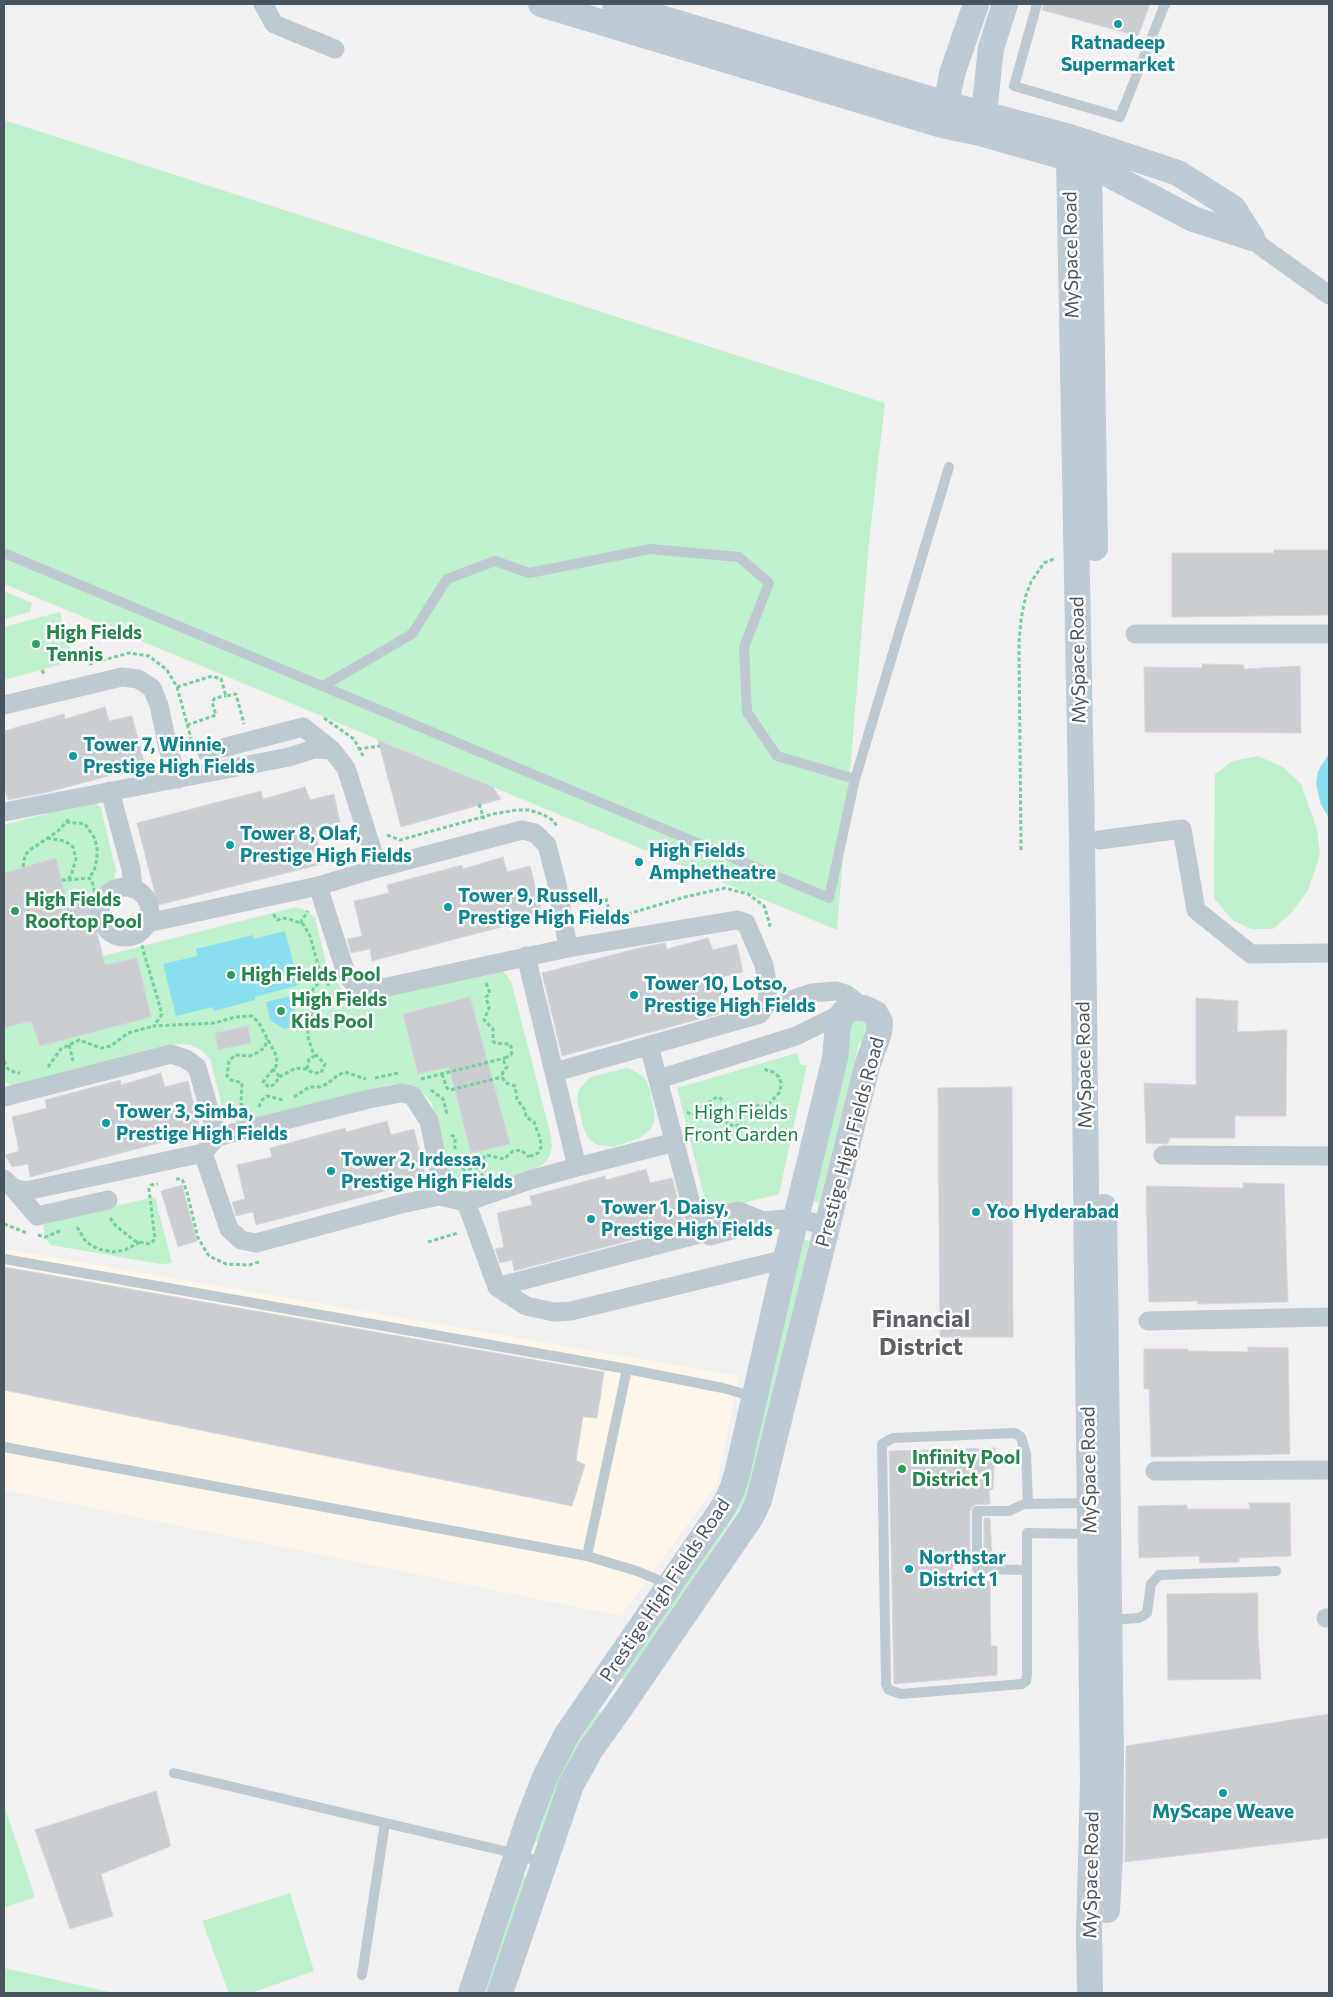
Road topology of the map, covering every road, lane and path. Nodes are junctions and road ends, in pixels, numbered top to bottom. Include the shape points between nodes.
1 (263, 4) edge
2 (541, 4) edge
3 (615, 4) edge
4 (976, 4) edge
5 (1005, 4) edge
6 (1037, 4) edge
7 (1165, 4) edge
8 (335, 49) dead end
9 (944, 114) junction
10 (982, 123) junction
11 (1080, 151) junction
12 (1252, 238) joint
13 (1329, 294) edge
14 (949, 467) dead end
15 (4, 553) edge
16 (1076, 555) junction
17 (1135, 634) dead end
18 (1329, 634) edge
19 (323, 686) junction
20 (177, 687) dead end
21 (226, 696) junction
22 (4, 704) edge
23 (187, 725) dead end
24 (245, 730) dead end
25 (332, 750) junction
26 (207, 752) dead end
27 (178, 779) junction
28 (855, 779) junction
29 (110, 792) junction
30 (85, 796) junction
31 (4, 812) edge
32 (66, 822) junction
33 (46, 838) junction
34 (1099, 840) junction
35 (1021, 850) dead end
36 (23, 868) dead end
37 (378, 868) junction
38 (89, 878) junction
39 (62, 880) dead end
40 (67, 880) junction
41 (318, 886) junction
42 (134, 889) junction
43 (598, 893) dead end
44 (270, 897) junction
45 (606, 898) dead end
46 (103, 900) junction
47 (579, 906) dead end
48 (581, 912) dead end
49 (596, 926) dead end
50 (143, 928) junction
51 (752, 933) junction
52 (568, 948) junction
53 (1329, 953) edge
54 (526, 956) junction
55 (325, 979) junction
56 (481, 980) dead end
57 (337, 994) dead end
58 (788, 1001) dead end
59 (854, 1010) junction
60 (154, 1026) junction
61 (267, 1038) junction
62 (649, 1046) junction
63 (316, 1055) junction
64 (505, 1058) junction
65 (4, 1061) edge
66 (765, 1066) dead end
67 (272, 1069) junction
68 (307, 1069) junction
69 (227, 1070) dead end
70 (555, 1072) junction
71 (22, 1073) dead end
72 (43, 1073) dead end
73 (442, 1074) junction
74 (279, 1077) junction
75 (502, 1077) junction
76 (421, 1079) dead end
77 (659, 1079) junction
78 (4, 1097) edge
79 (687, 1112) dead end
80 (217, 1137) junction
81 (675, 1142) junction
82 (203, 1153) junction
83 (528, 1155) junction
84 (1164, 1155) dead end
85 (1329, 1156) edge
86 (577, 1167) junction
87 (537, 1178) junction
88 (8, 1183) edge
89 (490, 1194) junction
90 (439, 1196) junction
91 (108, 1200) dead end
92 (466, 1202) junction
93 (153, 1209) dead end
94 (796, 1218) junction
95 (102, 1220) dead end
96 (85, 1225) dead end
97 (827, 1226) junction
98 (77, 1227) junction
99 (477, 1228) junction
100 (710, 1228) dead end
101 (69, 1229) dead end
102 (62, 1230) dead end
103 (45, 1237) dead end
104 (141, 1242) junction
105 (428, 1242) dead end
106 (4, 1259) edge
107 (786, 1259) junction
108 (497, 1287) junction
109 (1329, 1317) edge
110 (1148, 1321) dead end
111 (627, 1369) junction
112 (754, 1397) junction
113 (4, 1447) edge
114 (1329, 1470) edge
115 (1155, 1471) dead end
116 (1089, 1503) junction
117 (1028, 1504) junction
118 (1090, 1534) junction
119 (587, 1556) junction
120 (1027, 1570) junction
121 (1276, 1571) dead end
122 (1100, 1578) junction
123 (670, 1585) junction
124 (1110, 1620) junction
125 (598, 1688) junction
126 (621, 1707) junction
127 (174, 1773) dead end
128 (385, 1823) junction
129 (517, 1854) junction
130 (544, 1863) junction
131 (362, 1975) dead end
132 (471, 1993) edge
133 (500, 1993) edge
134 (1090, 1993) edge
135 (1105, 1993) edge

1 - 8 street via 274,24
2 - 9 street
3 - 9 street
4 - 9 street via 952,74
5 - 10 street via 991,48
6 - 7 lane via 1014,86 1120,117
9 - 10 street
10 - 11 street
11 - 12 street via 1193,219
11 - 16 street, MySpace Road
11 - 34 street, MySpace Road
12 - 13 street
14 - 28 lane
15 - 19 lane
16 - 35 path via 1053,558 1044,563 1031,582 1021,619
16 - 116 street, MySpace Road
17 - 18 street
19 - 28 lane via 829,898
19 - 28 lane via 412,634 448,579 495,561 529,573 650,549 739,557 769,583 744,647 747,712 777,756
20 - 21 path via 212,676 221,679
21 - 23 path via 212,702 216,715
21 - 24 path via 236,694
22 - 27 street via 122,677 138,679 152,688 159,705
25 - 26 street via 304,727
25 - 27 street via 314,749
25 - 37 street via 346,768
27 - 29 street
29 - 30 street
29 - 42 street
30 - 31 street
30 - 32 path
32 - 33 path
32 - 38 path via 85,824 94,837 97,859
33 - 36 path via 25,855
33 - 40 path via 65,841 73,847 76,860
34 - 53 street via 1182,829 1196,910 1251,954
34 - 122 street, MySpace Road
37 - 41 street
37 - 52 street via 522,830 535,833 547,845
38 - 40 path
38 - 46 path
39 - 40 path
41 - 44 street
41 - 54 street via 347,976 359,988 373,990
42 - 46 street via 113,890
42 - 50 street via 141,892 149,907
43 - 47 path via 578,899
44 - 50 street
44 - 55 path via 275,918 303,924
45 - 51 path via 611,919 725,888 748,894 764,906 770,926
46 - 50 street via 99,916 107,931 114,936 130,937
48 - 49 path via 583,918
50 - 60 path via 162,1014
51 - 52 street via 746,923 737,920
51 - 62 street via 768,987 767,1003 760,1014
52 - 54 street
54 - 70 street
55 - 57 path
55 - 63 path via 314,987 308,1001 313,1020 308,1028 308,1038
56 - 64 path via 487,984 490,993 486,997 489,1008 484,1020 493,1029 493,1041 499,1045 510,1044 512,1050 511,1055
58 - 59 street via 812,993 836,991 846,994
59 - 77 street via 796,1036
59 - 94 street, Prestige High Fields Road via 838,1025 835,1058
59 - 97 street, Prestige High Fields Road via 875,1013 880,1022 879,1033 867,1066
60 - 61 path via 215,1023 252,1016
60 - 72 path via 128,1034 111,1046 101,1048 79,1040 61,1048
61 - 67 path via 277,1057 276,1066
61 - 69 path via 265,1047 259,1052 230,1058
62 - 70 street
62 - 77 street
63 - 68 path via 309,1060
63 - 68 path via 325,1064 321,1073
64 - 73 path
64 - 75 path via 508,1067 502,1072
65 - 71 path via 8,1069
66 - 79 path via 766,1070 779,1077 780,1092 768,1105 746,1107 740,1123 735,1126 727,1123 727,1105 719,1097 692,1115
67 - 74 path
67 - 74 path via 264,1082 268,1086 275,1084
68 - 74 path via 296,1068
70 - 86 street
73 - 75 path via 450,1090
73 - 76 path
75 - 83 path via 506,1083 515,1086 526,1117 537,1127 541,1147 532,1156
77 - 81 street
78 - 80 street via 171,1054 197,1067
80 - 82 street
80 - 90 street via 369,1099 401,1093 412,1095 429,1121 442,1184
81 - 86 street
81 - 108 street via 698,1234
82 - 88 street via 26,1191
82 - 90 street via 229,1229 241,1240 256,1243
83 - 87 path
83 - 89 path via 521,1150 513,1151 504,1159 486,1155 479,1167
84 - 85 street
86 - 87 street
87 - 89 street
88 - 91 street via 37,1216
89 - 92 street
90 - 92 street
92 - 99 street
93 - 104 path via 155,1239 150,1244
94 - 97 street
94 - 100 street
94 - 107 street, Prestige High Fields Road
95 - 104 path via 110,1218 125,1235
96 - 98 path
97 - 126 street, Prestige High Fields Road via 759,1500 751,1517
98 - 101 path
98 - 104 path via 86,1242 106,1251 125,1250
99 - 105 path
99 - 108 street
102 - 103 path
106 - 111 lane
107 - 108 street via 571,1311 554,1312 526,1306
107 - 112 street, Prestige High Fields Road
109 - 110 street
111 - 112 lane
111 - 119 lane
112 - 123 street, Prestige High Fields Road via 732,1490
113 - 119 lane
114 - 115 street
116 - 117 lane
116 - 118 street, MySpace Road
117 - 120 lane via 1009,1511 977,1511 977,1569
117 - 120 lane via 1026,1454 1021,1437 1015,1433 893,1438 882,1444 886,1674 889,1690 901,1694 1022,1684 1027,1674
118 - 120 lane via 1027,1533
118 - 122 street, MySpace Road
119 - 123 lane
121 - 124 lane via 1159,1575 1151,1584 1147,1613 1139,1618
122 - 124 street, MySpace Road
122 - 134 street, MySpace Road
123 - 125 street, Prestige High Fields Road
124 - 135 street, MySpace Road via 1112,1786
125 - 126 street
125 - 129 street, Prestige High Fields Road via 567,1734 546,1775
126 - 130 street, Prestige High Fields Road via 591,1749 571,1785
127 - 128 lane
128 - 129 lane
128 - 131 lane
129 - 130 lane
129 - 132 street, Prestige High Fields Road
130 - 133 street, Prestige High Fields Road

